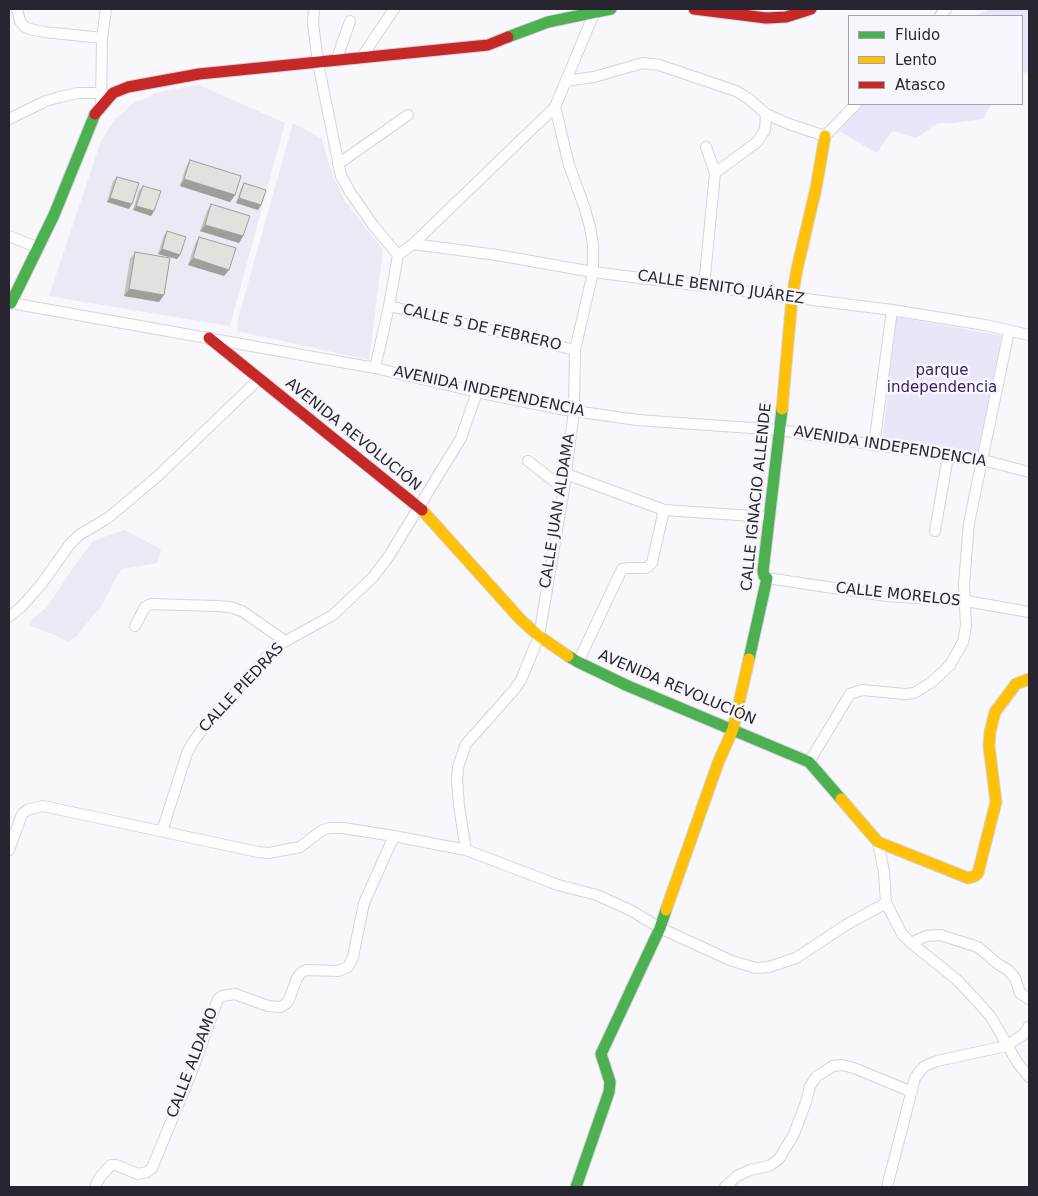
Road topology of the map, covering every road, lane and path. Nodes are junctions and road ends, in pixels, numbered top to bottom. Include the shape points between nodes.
1 (17, 9) edge
2 (106, 9) edge
3 (314, 9) edge
4 (394, 9) edge
5 (611, 9) edge
6 (694, 9) edge
7 (811, 9) edge
8 (594, 10) edge
9 (350, 21) dead end
10 (102, 38) junction
11 (361, 58) junction
12 (336, 61) junction
13 (318, 63) junction
14 (566, 81) junction
15 (100, 93) junction
16 (855, 105) edge
17 (101, 106) junction
18 (555, 107) junction
19 (766, 114) junction
20 (408, 115) dead end
21 (9, 119) edge
22 (826, 136) junction
23 (706, 147) dead end
24 (338, 164) junction
25 (715, 173) junction
26 (9, 236) edge
27 (413, 244) junction
28 (39, 248) junction
29 (398, 255) junction
30 (593, 272) junction
31 (704, 286) junction
32 (792, 298) junction
33 (10, 303) edge
34 (389, 306) junction
35 (892, 310) junction
36 (1009, 331) junction
37 (1029, 335) edge
38 (209, 338) junction
39 (575, 350) junction
40 (375, 368) junction
41 (259, 379) junction
42 (477, 392) junction
43 (574, 411) junction
44 (780, 430) junction
45 (874, 445) junction
46 (948, 456) junction
47 (983, 460) junction
48 (528, 461) dead end
49 (1029, 472) edge
50 (566, 474) junction
51 (564, 489) junction
52 (419, 507) junction
53 (664, 510) junction
54 (768, 517) junction
55 (935, 532) dead end
56 (767, 578) junction
57 (966, 602) junction
58 (1029, 612) edge
59 (9, 617) edge
60 (135, 626) dead end
61 (538, 636) junction
62 (284, 641) junction
63 (578, 662) junction
64 (1029, 680) edge
65 (733, 729) junction
66 (810, 762) junction
67 (162, 831) junction
68 (394, 836) junction
69 (878, 842) junction
70 (9, 850) edge
71 (466, 850) junction
72 (886, 903) junction
73 (660, 928) junction
74 (911, 943) junction
75 (1029, 999) edge
76 (1029, 1026) edge
77 (1006, 1046) junction
78 (1029, 1077) edge
79 (912, 1092) junction
80 (94, 1187) edge
81 (576, 1187) edge
82 (725, 1187) edge
83 (887, 1187) edge

1 - 10 street via 20,21 30,29
2 - 10 street
3 - 13 street
4 - 11 street
5 - 8 street
6 - 7 street via 766,18 786,17
8 - 11 street via 548,22 488,45
8 - 14 street
9 - 12 street
10 - 15 street
11 - 12 street
12 - 13 street
13 - 17 street via 199,74 128,87 113,93
13 - 24 street
14 - 18 street
14 - 19 street via 594,78 651,63 736,91
15 - 17 street
15 - 21 street via 60,96
16 - 22 street
17 - 28 street
18 - 27 street
18 - 30 street, CALLE JUAN ALDAMA via 569,164 590,227
19 - 22 street
19 - 25 street via 765,130 757,142
20 - 24 street
22 - 32 street, CALLE IGNACIO ALLENDE
23 - 25 street
24 - 29 street via 350,192
25 - 31 street
26 - 28 street
27 - 29 street
27 - 30 street, CALLE BENITO JUÁREZ
28 - 33 street
29 - 34 street
30 - 31 street, CALLE BENITO JUÁREZ
30 - 39 street, CALLE JUAN ALDAMA
31 - 32 street, CALLE BENITO JUÁREZ
32 - 35 street, CALLE BENITO JUÁREZ
32 - 44 street, CALLE IGNACIO ALLENDE
33 - 38 street, AVENIDA INDEPENDENCIA
34 - 39 street, CALLE 5 DE FEBRERO
34 - 40 street
35 - 36 street, CALLE BENITO JUÁREZ
35 - 45 street
36 - 37 street, CALLE BENITO JUÁREZ
36 - 47 street
38 - 40 street, AVENIDA INDEPENDENCIA
38 - 41 street, AVENIDA REVOLUCIÓN
39 - 43 street, CALLE JUAN ALDAMA
40 - 42 street, AVENIDA INDEPENDENCIA
41 - 52 street, AVENIDA REVOLUCIÓN
41 - 59 street via 159,475 108,518 79,535 40,586
42 - 43 street, AVENIDA INDEPENDENCIA
42 - 52 street, CALLE PIEDRAS via 461,438
43 - 44 street, AVENIDA INDEPENDENCIA via 637,420
43 - 50 street, CALLE JUAN ALDAMA
44 - 45 street, AVENIDA INDEPENDENCIA
44 - 54 street, CALLE IGNACIO ALLENDE
45 - 46 street, AVENIDA INDEPENDENCIA
46 - 47 street, AVENIDA INDEPENDENCIA
46 - 55 street
47 - 49 street, AVENIDA INDEPENDENCIA
47 - 57 street via 968,523
48 - 51 street
50 - 51 street, CALLE JUAN ALDAMA
50 - 53 street
51 - 61 street, CALLE JUAN ALDAMA
52 - 61 street, AVENIDA REVOLUCIÓN
52 - 62 street, CALLE PIEDRAS via 389,556 358,592 333,614
53 - 54 street
53 - 63 street via 652,563 646,568 622,569
54 - 56 street, CALLE IGNACIO ALLENDE via 763,570
56 - 57 street, CALLE MORELOS via 887,596
56 - 65 street, CALLE IGNACIO ALLENDE
57 - 58 street, CALLE MORELOS
57 - 66 street via 964,642 950,665 914,693 862,690 850,694
60 - 62 street via 150,604 230,607 242,611
61 - 63 street, AVENIDA REVOLUCIÓN
61 - 71 street, CALLE JUAN ALDAMA via 521,680 466,744 462,753 457,780
62 - 67 street, CALLE PIEDRAS via 212,717 193,742
63 - 65 street, AVENIDA REVOLUCIÓN
64 - 69 street, AVENIDA REVOLUCIÓN via 1016,684 1007,694 996,712 990,732 996,802 978,873 968,878
65 - 66 street, AVENIDA REVOLUCIÓN
65 - 73 street, CALLE IGNACIO ALLENDE
66 - 69 street, AVENIDA REVOLUCIÓN
67 - 68 street via 269,853 300,848 324,829 343,828
67 - 70 street via 36,806 22,814
68 - 71 street
68 - 80 street, CALLE ALDAMO via 364,903 354,957 348,967 338,971 306,970 300,973 288,1002 281,1007 268,1006 235,994 218,999 152,1168 138,1174 111,1165
69 - 72 street
71 - 73 street via 558,885 597,895
72 - 73 street via 796,958 769,967 756,968 732,961
72 - 74 street via 902,934
73 - 81 street, CALLE IGNACIO ALLENDE via 602,1048 610,1082 606,1104
74 - 75 street via 926,936 940,935 978,947 1008,970 1015,978 1020,993
74 - 77 street via 956,978 991,1017
76 - 77 street via 1024,1034
77 - 78 street
77 - 79 street via 925,1066 915,1078
79 - 82 street via 854,1068 833,1066 817,1076 810,1086 794,1134 779,1159 769,1166 737,1176
79 - 83 street

